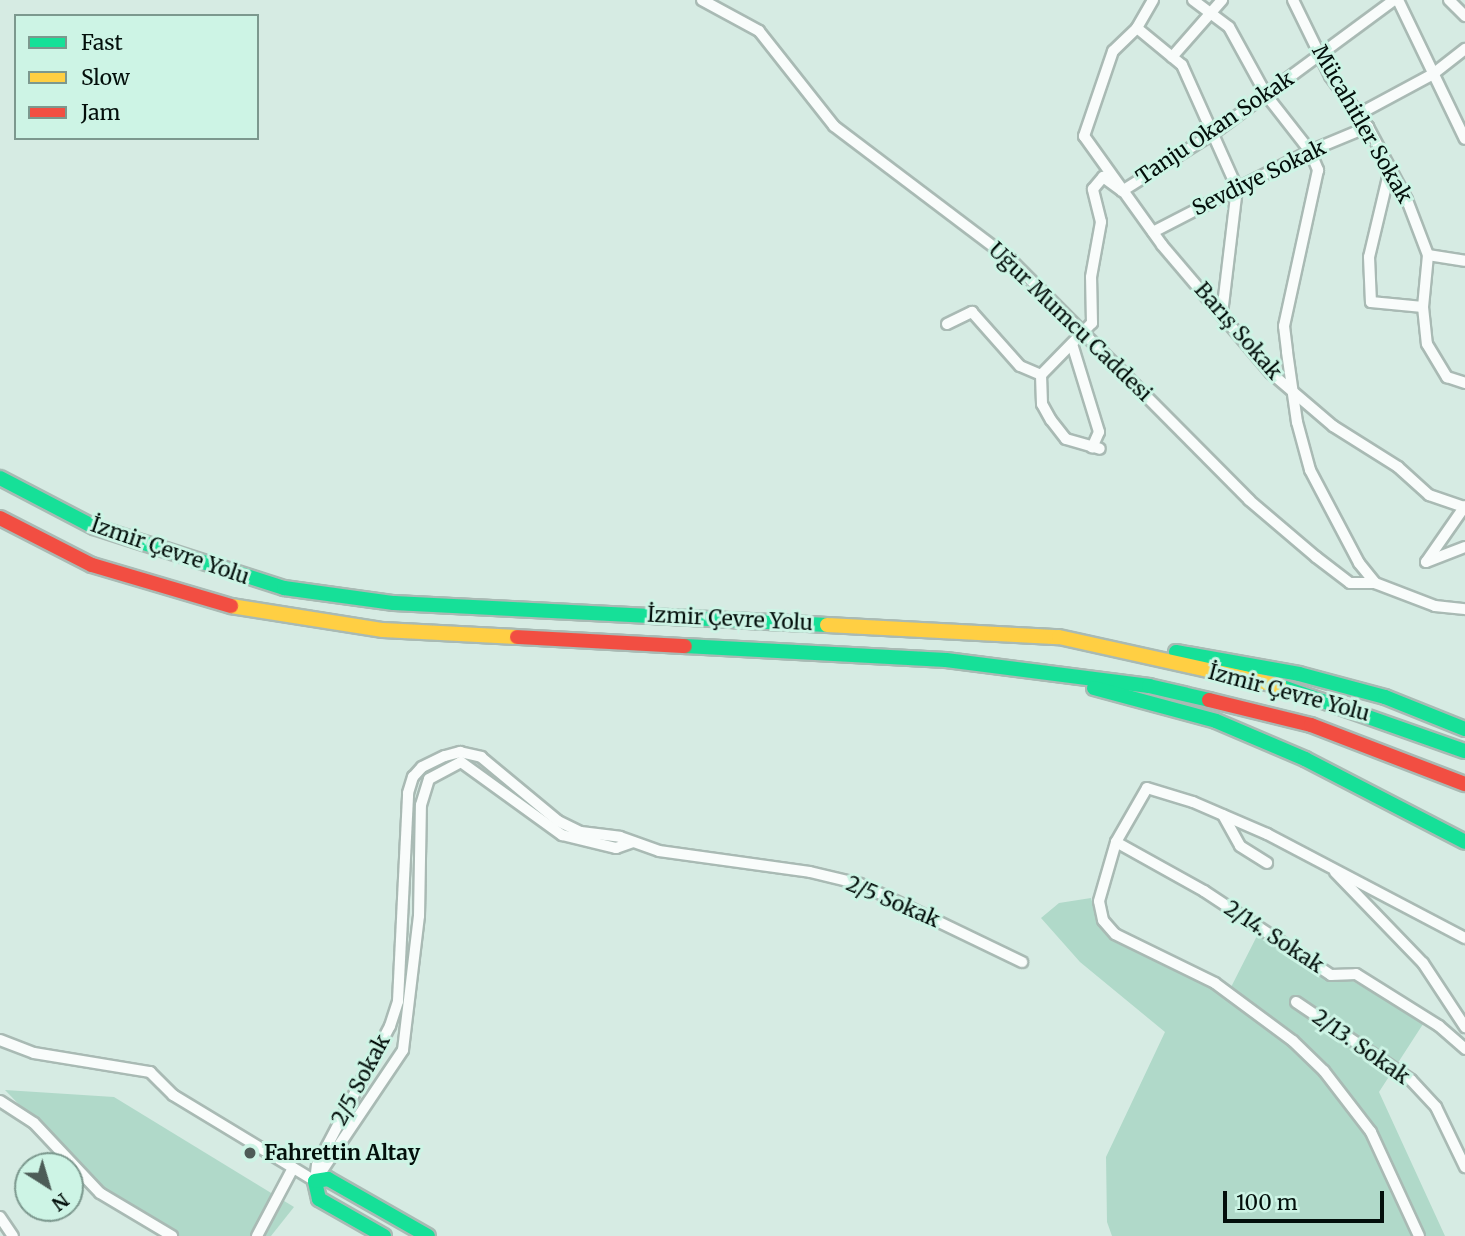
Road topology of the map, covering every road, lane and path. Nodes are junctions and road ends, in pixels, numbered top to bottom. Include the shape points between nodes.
1 (702, 0) edge
2 (1153, 0) edge
3 (1193, 0) edge
4 (1222, 0) edge
5 (1293, 0) edge
6 (1396, 0) edge
7 (1449, 0) edge
8 (1210, 13) junction
9 (1465, 16) edge
10 (1137, 28) junction
11 (1465, 49) edge
12 (1319, 54) junction
13 (1172, 57) junction
14 (1433, 74) junction
15 (1267, 96) junction
16 (1357, 115) junction
17 (1368, 127) junction
18 (1211, 135) junction
19 (1465, 139) edge
20 (1310, 150) junction
21 (1390, 169) junction
22 (1237, 188) junction
23 (1122, 191) junction
24 (1153, 232) junction
25 (1428, 255) junction
26 (1465, 261) edge
27 (1423, 307) junction
28 (1222, 313) junction
29 (947, 324) dead end
30 (1081, 335) junction
31 (1072, 344) junction
32 (1041, 375) junction
33 (1465, 383) edge
34 (1294, 390) junction
35 (0, 478) edge
36 (1465, 506) edge
37 (0, 518) edge
38 (1465, 547) edge
39 (1375, 583) junction
40 (1465, 609) edge
41 (1059, 637) junction
42 (1043, 672) junction
43 (1465, 729) edge
44 (1465, 751) edge
45 (1465, 784) edge
46 (1223, 815) junction
47 (633, 842) junction
48 (1116, 842) junction
49 (1465, 842) edge
50 (1268, 863) dead end
51 (1328, 865) junction
52 (1465, 938) edge
53 (1022, 962) dead end
54 (1296, 1002) dead end
55 (1465, 1027) edge
56 (0, 1040) edge
57 (1465, 1049) edge
58 (2, 1101) edge
59 (1465, 1167) edge
60 (293, 1168) junction
61 (316, 1181) junction
62 (0, 1217) edge
63 (13, 1236) edge
64 (172, 1236) edge
65 (257, 1236) edge
66 (384, 1236) edge
67 (428, 1236) edge
68 (1419, 1236) edge

1 - 30 street, Uğur Mumcu Caddesi via 759,31 834,126 1011,260
2 - 10 street
3 - 8 street
4 - 8 street
5 - 12 street, Mücahitler Sokak
6 - 12 street, Tanju Okan Sokak
6 - 14 street
7 - 9 street
8 - 13 street
8 - 15 street via 1229,27
10 - 13 street
10 - 23 street, Barış Sokak via 1113,51 1084,136
11 - 14 street
12 - 15 street, Tanju Okan Sokak
12 - 16 street, Mücahitler Sokak
13 - 18 street via 1182,65
14 - 16 street
14 - 19 street
15 - 18 street, Tanju Okan Sokak
15 - 20 street
16 - 17 street, Mücahitler Sokak
17 - 20 street, Sevdiye Sokak
17 - 21 street, Mücahitler Sokak
18 - 22 street
18 - 23 street, Tanju Okan Sokak
20 - 22 street, Sevdiye Sokak
20 - 34 street via 1318,170 1284,326
21 - 25 street, Mücahitler Sokak
21 - 27 street via 1369,257 1371,302
22 - 24 street, Sevdiye Sokak
22 - 28 street
23 - 24 street, Barış Sokak
23 - 30 street, Tanju Okan Sokak via 1103,177 1093,189 1101,222 1091,277 1093,323
24 - 28 street, Barış Sokak
25 - 26 street
25 - 27 street
27 - 33 street via 1427,344 1447,377
28 - 34 street, Barış Sokak via 1271,373
29 - 32 street via 972,312 1020,366
30 - 31 street
30 - 39 street, Uğur Mumcu Caddesi via 1181,427 1248,500 1350,583
31 - 32 street
31 - 32 street via 1099,432 1096,449 1066,439 1051,420 1042,404
34 - 36 street, Barış Sokak via 1333,426 1398,467 1429,495
34 - 39 street via 1310,470 1359,563
35 - 41 main road, İzmir Çevre Yolu via 94,527 284,588 394,603
36 - 38 street via 1426,562
37 - 42 main road, İzmir Çevre Yolu via 92,565 202,600 277,616 383,630 946,660
39 - 40 street, Uğur Mumcu Caddesi via 1434,607
41 - 43 main road via 1227,658 1299,674 1385,698
41 - 44 main road, İzmir Çevre Yolu via 1294,690
42 - 45 main road, İzmir Çevre Yolu via 1149,685 1241,705 1311,725
42 - 49 main road via 1216,721 1306,759
46 - 48 street via 1147,788
46 - 50 street via 1240,846
46 - 51 street
47 - 53 street, 2/5 Sokak via 659,851 810,872 860,884
47 - 61 street, 2/5 Sokak via 616,848 562,835 461,762 429,779 421,805 419,916 403,1050
47 - 61 street, 2/5 Sokak via 581,832 558,821 471,753 432,760 412,777 398,1001 390,1026 317,1165
48 - 57 street, 2/14. Sokak via 1204,891 1331,975 1356,974 1439,1026
48 - 68 street via 1100,901 1104,920 1115,934 1215,983 1324,1071 1371,1132
51 - 52 street
51 - 55 street via 1423,963
54 - 59 street, 2/13. Sokak via 1411,1080 1436,1107
56 - 60 street via 34,1053 150,1072 173,1095
58 - 64 street via 34,1123 100,1193
60 - 61 street
60 - 65 street
61 - 66 main road via 319,1199
61 - 67 main road via 328,1179
62 - 63 street

